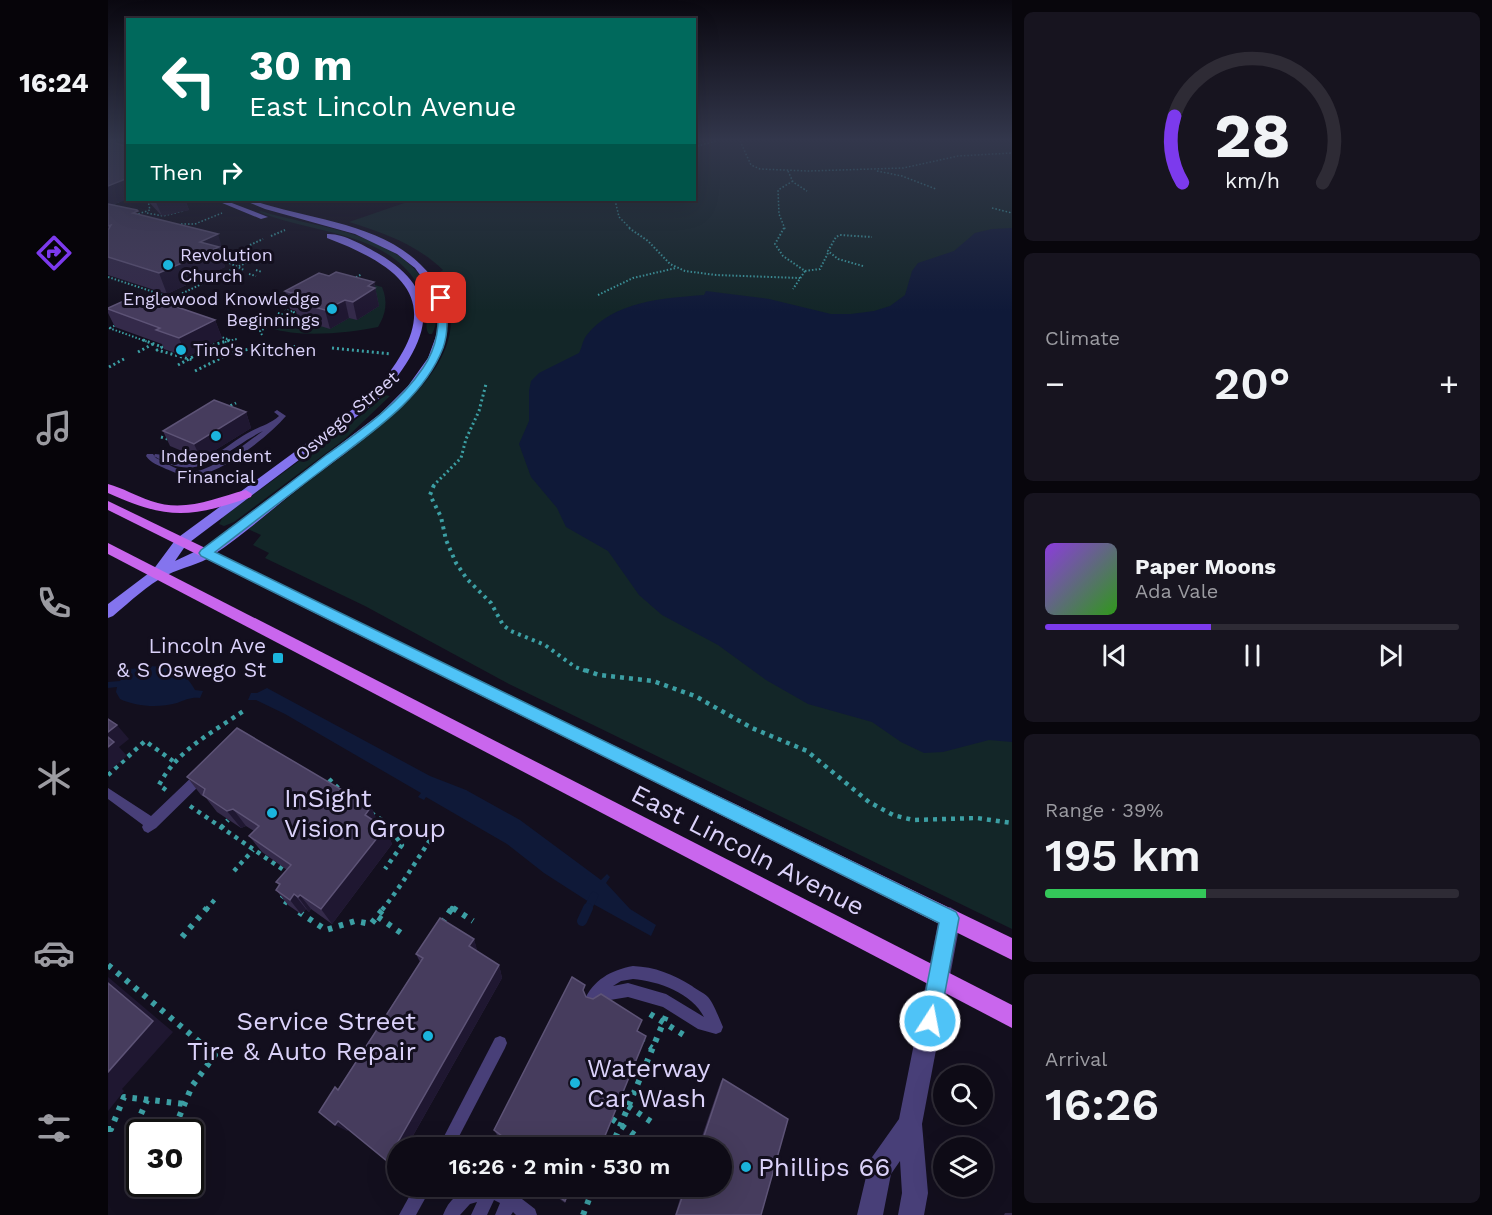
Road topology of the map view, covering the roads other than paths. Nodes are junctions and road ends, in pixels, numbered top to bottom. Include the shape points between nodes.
1 (224, 201) edge
2 (246, 205) edge
3 (277, 412) dead end
4 (150, 456) dead end
5 (108, 488) edge
6 (246, 494) junction
7 (108, 505) edge
8 (181, 542) junction
9 (108, 548) edge
10 (206, 553) junction
11 (158, 574) junction
12 (108, 612) edge
13 (210, 766) edge
14 (108, 792) edge
15 (950, 918) junction
16 (1012, 949) edge
17 (939, 979) junction
18 (593, 998) joint
19 (1012, 1017) edge
20 (500, 1043) dead end
21 (910, 1124) junction
22 (451, 1137) edge
23 (418, 1197) edge
24 (466, 1197) edge
25 (501, 1197) edge
26 (407, 1215) edge
27 (451, 1215) edge
28 (479, 1215) edge
29 (528, 1215) edge
30 (870, 1215) edge
31 (911, 1215) edge

1 - 2 main road
2 - 6 main road, Oswego Street via 378,255 398,269 410,284 421,320 408,358 381,392
2 - 10 main road, Oswego Street via 362,235 398,251 434,284 444,324 428,368 396,405
3 - 4 lane via 283,416 262,434 220,464 200,473 179,471
5 - 6 main road via 147,507 176,511 197,510
6 - 8 main road, Oswego Street
7 - 8 main road, East Lincoln Avenue
8 - 10 main road, East Lincoln Avenue
8 - 11 main road, Oswego Street
9 - 11 main road, East Lincoln Avenue
10 - 11 main road, Oswego Street
10 - 15 main road, East Lincoln Avenue
11 - 12 main road, Oswego Street
11 - 17 main road, East Lincoln Avenue
13 - 14 lane via 150,826
15 - 16 main road, East Lincoln Avenue
15 - 17 street
17 - 19 main road, East Lincoln Avenue
17 - 21 street
18 - 18 lane via 628,990 666,1001 698,1022 716,1027 702,1001 650,973 608,980
20 - 22 lane
21 - 30 street via 879,1169
21 - 31 street via 915,1193
23 - 26 lane
24 - 27 lane
25 - 28 lane
25 - 29 lane

